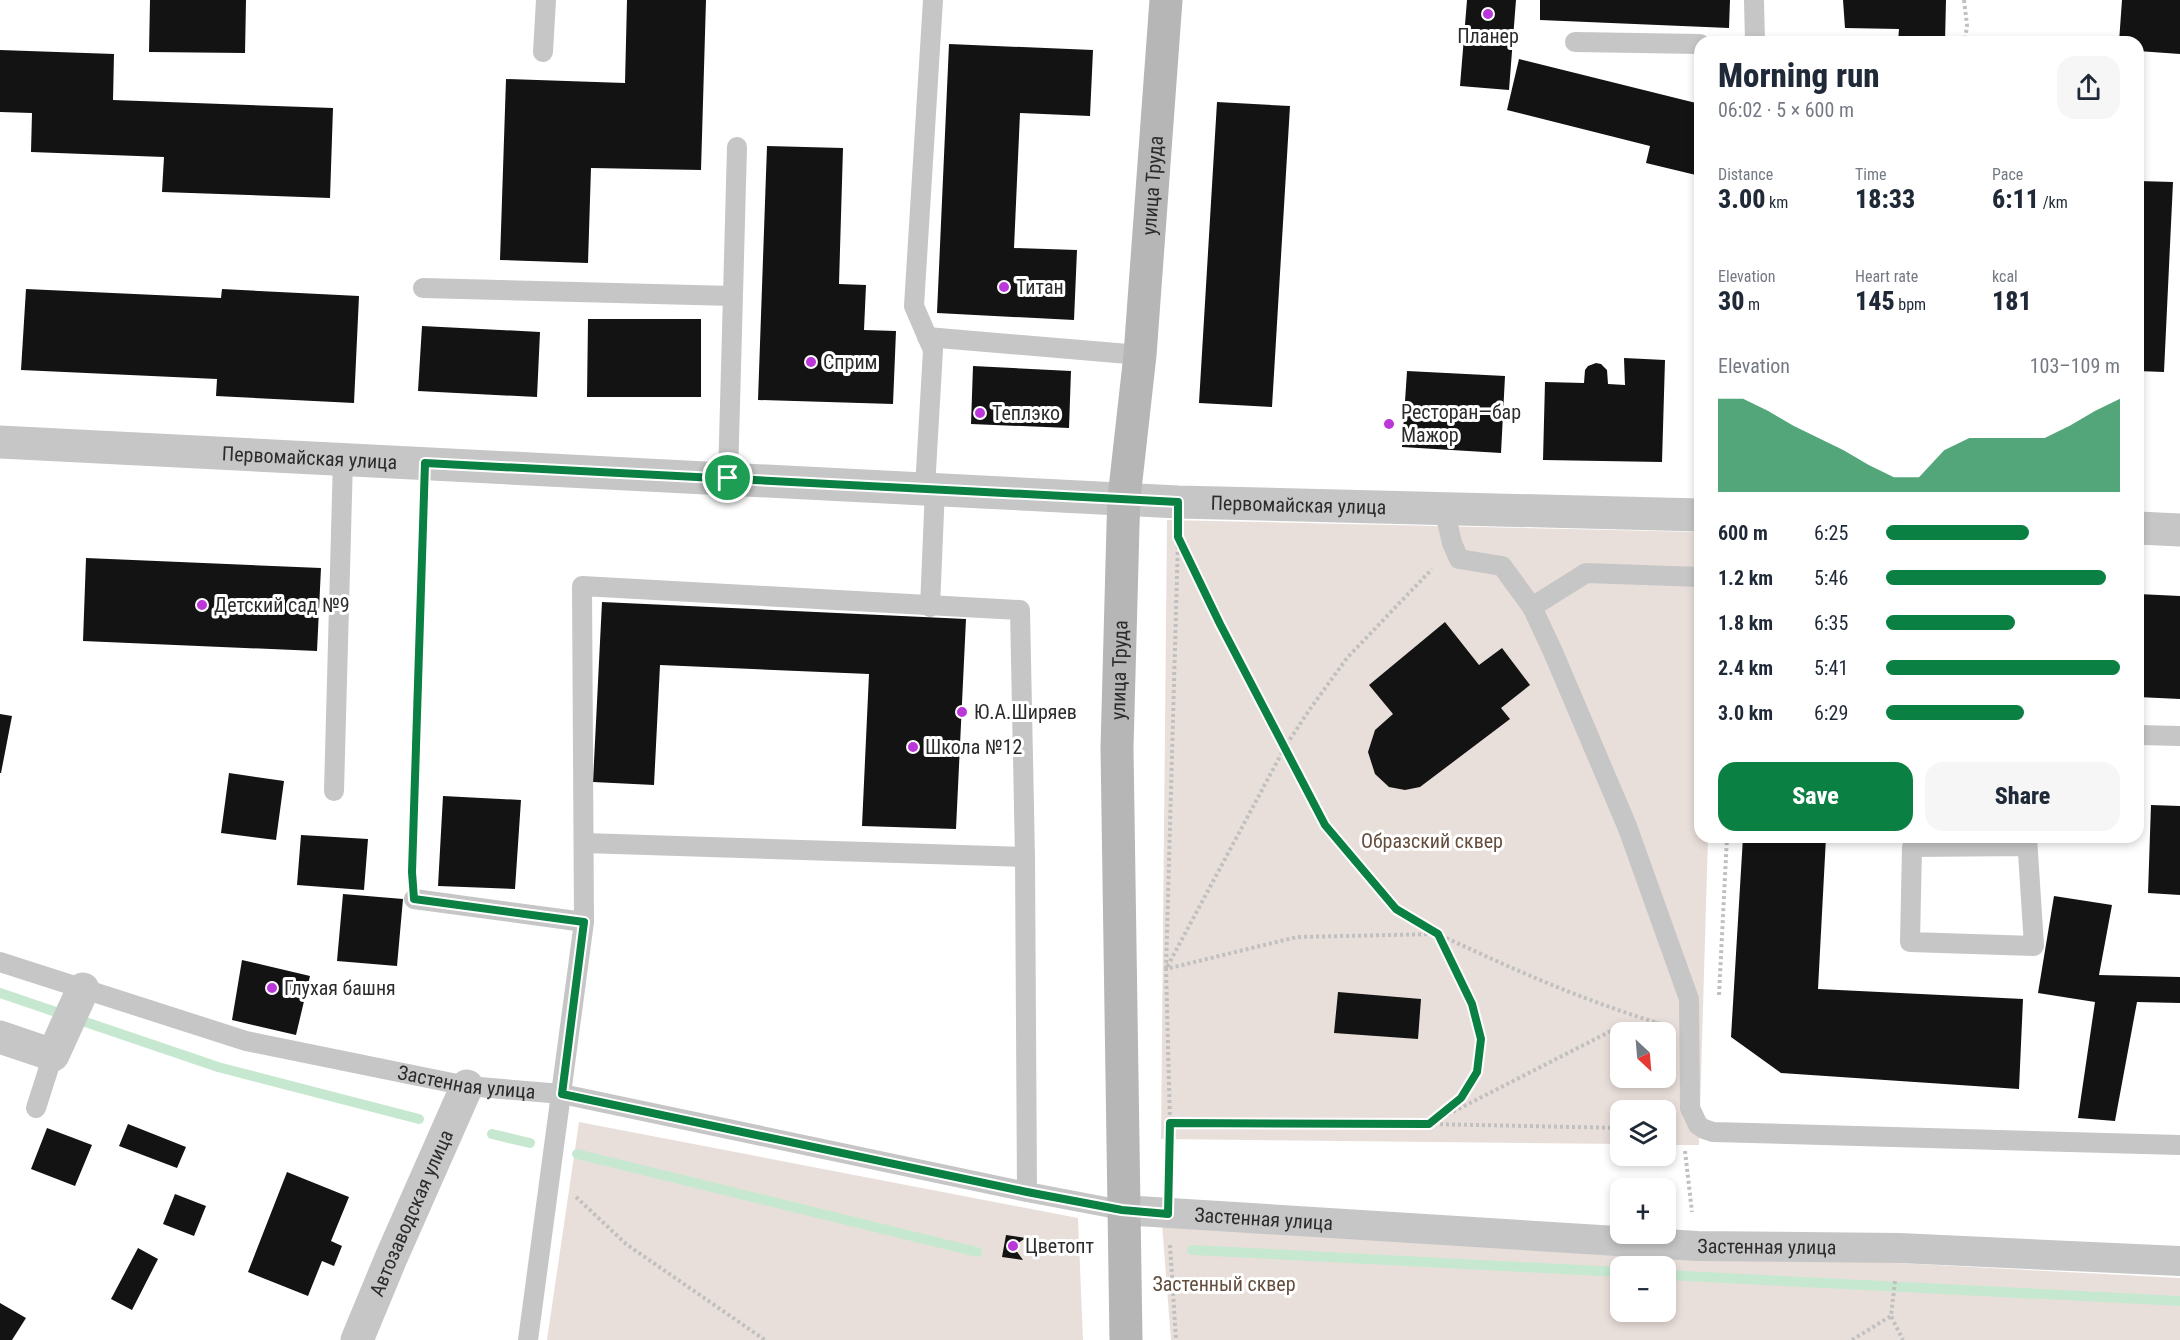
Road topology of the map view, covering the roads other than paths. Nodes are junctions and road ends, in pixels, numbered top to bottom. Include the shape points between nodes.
1 (546, 0) edge
2 (933, 0) edge
3 (1166, 0) edge
4 (1754, 0) edge
5 (1755, 36) edge
6 (1575, 42) dead end
7 (1694, 44) edge
8 (543, 52) dead end
9 (737, 147) dead end
10 (423, 288) dead end
11 (733, 296) junction
12 (927, 337) junction
13 (1140, 355) junction
14 (0, 442) edge
15 (343, 459) junction
16 (728, 478) junction
17 (930, 488) junction
18 (1124, 498) junction
19 (1444, 508) junction
20 (1694, 515) edge
21 (2144, 528) edge
22 (2180, 530) edge
23 (1694, 577) edge
24 (930, 606) junction
25 (1532, 607) junction
26 (2144, 735) edge
27 (2180, 736) edge
28 (334, 791) dead end
29 (584, 843) junction
30 (2004, 843) edge
31 (2027, 843) edge
32 (1025, 857) junction
33 (414, 899) road end
34 (584, 922) junction
35 (0, 962) edge
36 (74, 1008) junction
37 (0, 1037) edge
38 (53, 1055) junction
39 (467, 1086) junction
40 (562, 1094) junction
41 (36, 1108) dead end
42 (2180, 1145) edge
43 (1027, 1192) junction
44 (1122, 1210) junction
45 (2180, 1261) edge
46 (357, 1340) edge
47 (528, 1340) edge
48 (1126, 1340) edge

1 - 8 lane
2 - 12 lane via 914,306
3 - 13 main road, улица Труда
4 - 5 lane
6 - 7 lane
9 - 11 lane
10 - 11 lane
11 - 16 lane
12 - 13 lane
12 - 17 lane via 933,350
13 - 18 main road, улица Труда
14 - 15 street, Первомайская улица
15 - 16 street, Первомайская улица
15 - 28 lane
16 - 17 street, Первомайская улица
17 - 18 street, Первомайская улица
17 - 24 lane
18 - 19 street, Первомайская улица
18 - 44 main road, улица Труда via 1117,748
19 - 20 street, Первомайская улица
19 - 25 lane via 1460,559 1502,566
21 - 22 street
23 - 25 lane via 1586,573
24 - 29 lane via 582,586
24 - 32 lane via 1020,610
25 - 42 lane via 1627,826 1689,999 1690,1108 1698,1125 1713,1132
26 - 27 lane
29 - 32 lane
29 - 34 lane
30 - 31 lane via 1912,847 1910,942 2034,946
32 - 43 lane
33 - 34 lane
34 - 40 lane
35 - 36 lane, Застенная улица
36 - 38 street
36 - 39 lane, Застенная улица
37 - 38 street
38 - 41 lane
39 - 40 lane, Застенная улица
39 - 46 street, Автозаводская улица
40 - 43 lane, Застенная улица
40 - 47 lane
43 - 44 lane, Застенная улица
44 - 45 street, Застенная улица via 1697,1246 1899,1248
44 - 48 main road, улица Труда

